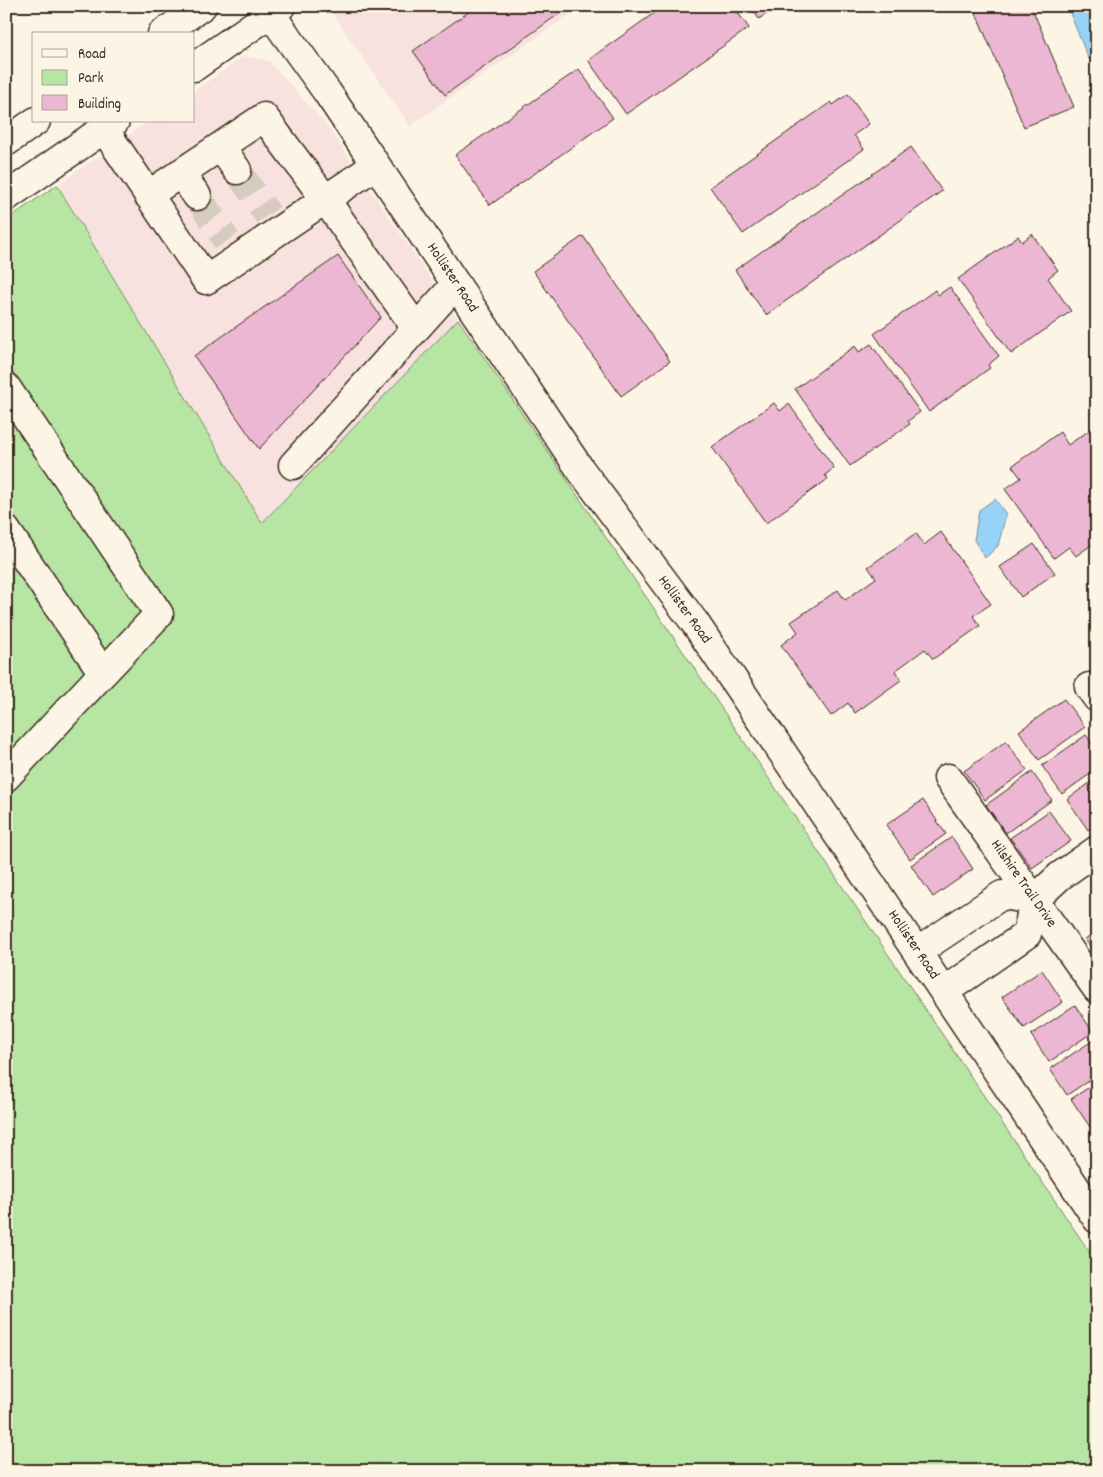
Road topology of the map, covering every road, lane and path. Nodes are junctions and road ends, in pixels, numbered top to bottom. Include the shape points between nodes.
1 (202, 6) edge
2 (272, 9) edge
3 (165, 32) edge
4 (195, 66) edge
5 (35, 122) edge
6 (110, 125) edge
7 (6, 142) edge
8 (221, 147) junction
9 (376, 165) junction
10 (237, 170) tunnel mouth
11 (180, 173) junction
12 (148, 195) junction
13 (197, 196) tunnel mouth
14 (6, 197) edge
15 (326, 199) junction
16 (456, 284) junction
17 (416, 328) junction
18 (6, 387) edge
19 (293, 465) dead end
20 (6, 530) edge
21 (103, 673) junction
22 (6, 777) edge
23 (948, 778) dead end
24 (1097, 850) edge
25 (1034, 900) junction
26 (918, 952) junction
27 (1097, 989) edge
28 (945, 991) junction
29 (1097, 1219) edge

1 - 3 street
2 - 4 street
2 - 9 street, Hollister Road
5 - 7 street
6 - 12 street
6 - 14 street
8 - 10 street
8 - 11 street
8 - 15 street via 264,117
9 - 15 street
9 - 16 street, Hollister Road
11 - 12 street
11 - 13 street
12 - 15 street via 206,280 233,250 273,223
15 - 17 street
16 - 17 street
16 - 26 street, Hollister Road via 580,469 695,623
17 - 19 street
18 - 21 street via 159,614
20 - 21 street
21 - 22 street
23 - 25 street, Hilshire Trail Drive
24 - 25 street via 1060,876
25 - 26 street via 1002,895
25 - 27 street, Hilshire Trail Drive
25 - 28 street via 1027,934
26 - 28 street, Hollister Road
28 - 29 street, Hollister Road

